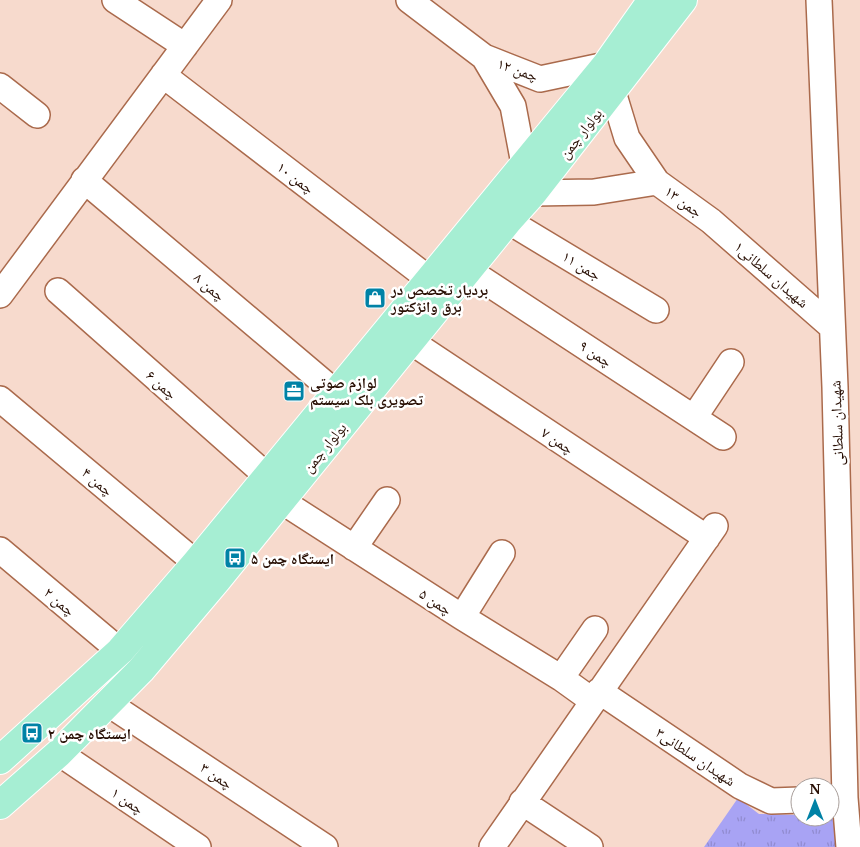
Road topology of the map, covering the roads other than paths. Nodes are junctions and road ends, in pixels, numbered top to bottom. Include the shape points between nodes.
1 (115, 0) edge
2 (219, 0) edge
3 (652, 0) edge
4 (683, 0) edge
5 (819, 0) edge
6 (422, 4) edge
7 (185, 46) junction
8 (484, 57) junction
9 (606, 65) junction
10 (163, 75) junction
11 (0, 86) edge
12 (613, 92) junction
13 (37, 115) dead end
14 (524, 164) junction
15 (84, 180) junction
16 (657, 182) junction
17 (533, 193) junction
18 (508, 220) junction
19 (711, 221) joint
20 (468, 270) junction
21 (429, 279) junction
22 (58, 291) dead end
23 (0, 295) edge
24 (656, 310) dead end
25 (832, 327) junction
26 (410, 341) junction
27 (731, 362) dead end
28 (336, 393) junction
29 (0, 399) edge
30 (695, 416) junction
31 (723, 436) dead end
32 (267, 476) junction
33 (280, 500) junction
34 (388, 500) dead end
35 (354, 548) junction
36 (0, 550) edge
37 (502, 553) dead end
38 (196, 563) junction
39 (462, 618) junction
40 (595, 630) dead end
41 (120, 651) junction
42 (561, 678) junction
43 (596, 696) junction
44 (109, 704) junction
45 (59, 753) junction
46 (0, 760) edge
47 (837, 777) edge
48 (790, 800) edge
49 (522, 802) junction
50 (0, 805) edge
51 (840, 810) edge
52 (198, 847) edge
53 (325, 847) edge
54 (492, 847) edge
55 (590, 847) edge
56 (849, 847) edge

1 - 7 street
2 - 7 street
3 - 9 main road, بولوار چمن
4 - 12 main road, بولوار چمن
5 - 25 street, شهیدان سلطانی
6 - 8 street
7 - 10 street
8 - 9 street, چمن ۱۲ via 540,80
8 - 14 street, چمن ۱۲ via 513,106
9 - 14 main road, بولوار چمن
10 - 15 street
10 - 21 street, چمن ۱۰
11 - 13 street
12 - 16 street, جمن ۱۳ via 627,138
12 - 17 main road, بولوار چمن
14 - 21 main road, بولوار چمن
15 - 23 street
15 - 28 street, چمن ۸
16 - 17 street via 594,192
16 - 19 street, جمن ۱۳
17 - 18 main road, بولوار چمن
18 - 20 main road, بولوار چمن
18 - 24 street, جمن ۱۱
19 - 25 street, شهیدان سلطانی۱
20 - 26 main road, بولوار چمن
20 - 30 street, چمن ۹
21 - 28 main road, بولوار چمن
22 - 32 street, چمن ۶
25 - 47 street, شهیدان سلطانی
26 - 33 main road, بولوار چمن
26 - 43 street, چمن ۷ via 711,532
27 - 30 street
28 - 32 main road, بولوار چمن
29 - 38 street, چمن ۴
30 - 31 street, چمن ۹
32 - 38 main road, بولوار چمن
33 - 35 street, چمن ۵
33 - 44 main road, بولوار چمن via 217,580
34 - 35 street
35 - 39 street, چمن ۵
36 - 41 street, چمن ۲
37 - 39 street
38 - 41 main road, بولوار چمن
39 - 42 street, چمن ۵
40 - 42 street
41 - 46 main road, بولوار چمن
42 - 43 street, چمن ۵
43 - 48 street, شهیدان سلطانی۳ via 740,786 771,801
43 - 49 street
44 - 45 main road, بولوار چمن
44 - 53 street, چمن ۳
45 - 50 main road, بولوار چمن
45 - 52 street, چمن ۱
49 - 54 street
49 - 55 street
51 - 56 street, شهیدان سلطانی

